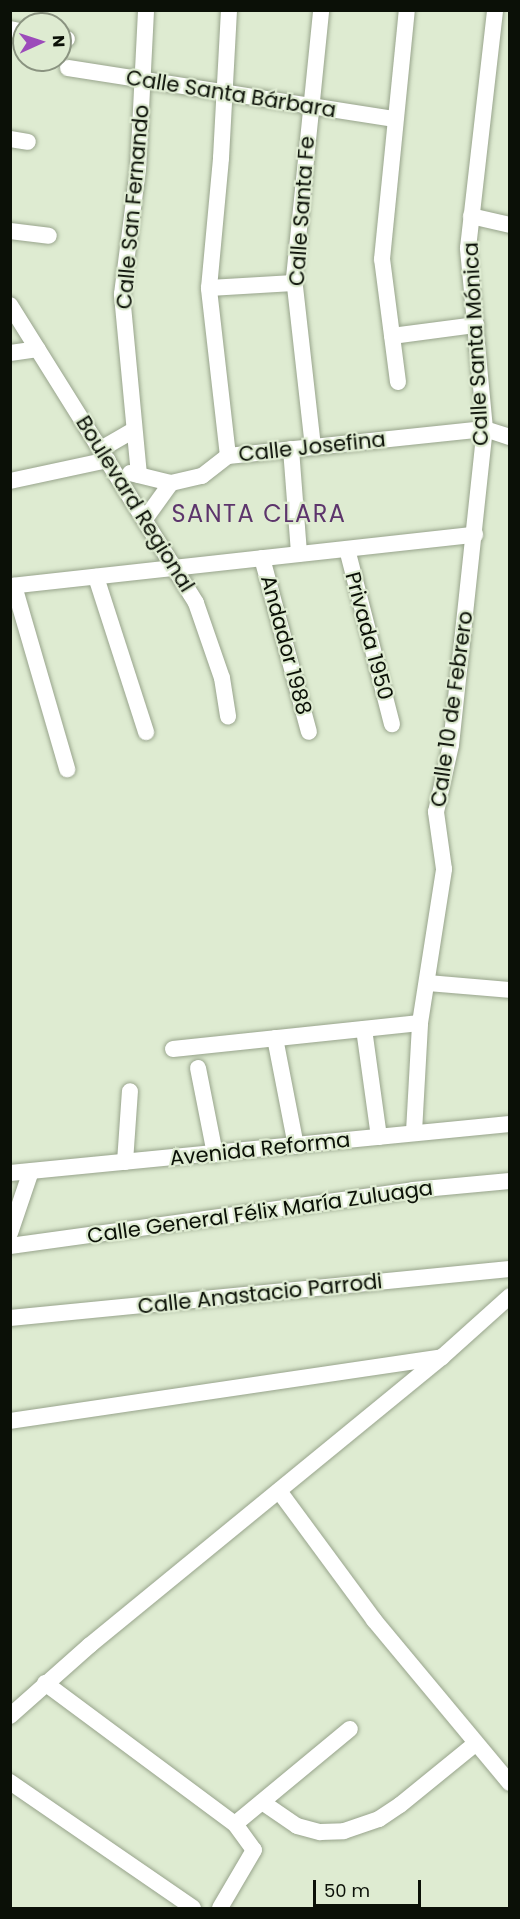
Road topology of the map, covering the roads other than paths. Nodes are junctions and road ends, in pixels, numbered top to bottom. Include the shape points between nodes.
1 (146, 10) edge
2 (229, 10) edge
3 (321, 10) edge
4 (407, 10) edge
5 (495, 10) edge
6 (72, 69) edge
7 (143, 80) junction
8 (226, 93) junction
9 (310, 106) junction
10 (395, 119) junction
11 (10, 139) edge
12 (28, 142) dead end
13 (471, 216) junction
14 (510, 225) edge
15 (10, 231) edge
16 (48, 236) dead end
17 (294, 283) junction
18 (209, 288) junction
19 (10, 305) edge
20 (476, 325) junction
21 (392, 336) junction
22 (38, 349) junction
23 (10, 353) edge
24 (398, 382) dead end
25 (485, 429) junction
26 (134, 430) junction
27 (510, 437) edge
28 (313, 447) junction
29 (291, 449) junction
30 (228, 456) junction
31 (107, 459) junction
32 (139, 475) junction
33 (10, 481) edge
34 (171, 483) junction
35 (145, 519) junction
36 (475, 535) junction
37 (347, 549) junction
38 (299, 554) junction
39 (262, 558) junction
40 (176, 568) junction
41 (96, 577) junction
42 (12, 586) edge
43 (228, 717) dead end
44 (392, 724) dead end
45 (146, 732) dead end
46 (309, 732) dead end
47 (67, 769) dead end
48 (427, 983) junction
49 (510, 990) edge
50 (420, 1023) junction
51 (364, 1029) junction
52 (275, 1038) junction
53 (173, 1048) dead end
54 (198, 1068) dead end
55 (130, 1091) dead end
56 (510, 1124) edge
57 (414, 1132) junction
58 (379, 1137) junction
59 (296, 1146) junction
60 (215, 1154) junction
61 (125, 1162) junction
62 (31, 1171) junction
63 (10, 1173) edge
64 (510, 1181) edge
65 (10, 1233) edge
66 (10, 1246) edge
67 (510, 1269) edge
68 (510, 1296) edge
69 (10, 1318) edge
70 (442, 1357) junction
71 (10, 1421) edge
72 (279, 1491) junction
73 (45, 1683) junction
74 (10, 1716) edge
75 (350, 1729) dead end
76 (475, 1744) junction
77 (10, 1782) edge
78 (510, 1783) edge
79 (262, 1802) junction
80 (236, 1824) junction
81 (193, 1908) edge
82 (220, 1908) edge

1 - 7 street, Calle San Fernando
2 - 8 street
3 - 9 street, Calle Santa Fe
4 - 10 street
5 - 13 street, Calle Santa Mónica
6 - 7 street, Calle Santa Bárbara
7 - 8 street, Calle Santa Bárbara
7 - 26 street, Calle San Fernando via 138,169 122,294
8 - 9 street, Calle Santa Bárbara
8 - 18 street
9 - 10 street, Calle Santa Bárbara
9 - 17 street, Calle Santa Fe
10 - 21 street via 382,259
11 - 12 street
13 - 14 street
13 - 20 street, Calle Santa Mónica via 468,248
15 - 16 street
17 - 18 street
17 - 28 street, Calle Santa Fe
18 - 30 street
19 - 22 street, Boulevard Regional
20 - 21 street
20 - 25 street, Calle Santa Mónica
21 - 24 street
22 - 23 street
22 - 31 street, Boulevard Regional
25 - 27 street
25 - 28 street, Calle Josefina
25 - 36 street, Calle Santa Mónica
26 - 31 street
26 - 32 street, Calle San Fernando
28 - 29 street, Calle Josefina
29 - 30 street, Calle Josefina
29 - 38 street
30 - 34 street, Calle Josefina via 202,476
31 - 32 street, Calle Josefina
31 - 33 street
31 - 35 street, Boulevard Regional
32 - 34 street, Calle Josefina
34 - 35 street
35 - 40 street, Boulevard Regional
36 - 37 street
36 - 48 street, Calle 10 de Febrero via 449,759 435,812 444,869
37 - 38 street
37 - 44 street, Privada 1950
38 - 39 street
39 - 40 street
39 - 46 street, Andador 1988
40 - 41 street
40 - 43 street, Boulevard Regional via 212,639
41 - 42 street
41 - 45 street
42 - 47 street
48 - 49 street
48 - 50 street, Calle 10 de Febrero
50 - 51 street
50 - 57 street, Calle 10 de Febrero
51 - 52 street
51 - 58 street
52 - 53 street
52 - 59 street
54 - 60 street
55 - 61 street
56 - 57 street, Avenida Reforma
57 - 58 street, Avenida Reforma
58 - 59 street, Avenida Reforma
59 - 60 street, Avenida Reforma
60 - 61 street, Avenida Reforma
61 - 62 street, Avenida Reforma
62 - 63 street, Avenida Reforma
62 - 65 street
64 - 66 street, Calle General Félix María Zuluaga via 413,1190
67 - 69 street, Calle Anastacio Parrodi
68 - 70 street
70 - 71 street
70 - 72 street
72 - 73 street
72 - 76 street via 374,1620
73 - 74 street
73 - 80 street
75 - 79 street
76 - 78 street
76 - 79 street via 379,1819 344,1831 320,1832 297,1826
77 - 81 street
79 - 80 street
80 - 82 street via 254,1850

